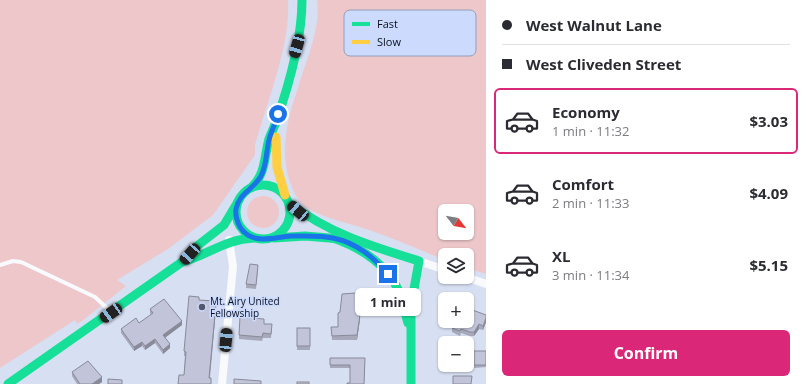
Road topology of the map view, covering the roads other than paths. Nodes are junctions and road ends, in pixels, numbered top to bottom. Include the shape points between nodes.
1 (302, 0) edge
2 (276, 122) junction
3 (252, 187) junction
4 (239, 200) junction
5 (288, 200) junction
6 (255, 238) junction
7 (272, 238) junction
8 (333, 238) junction
9 (229, 240) junction
10 (353, 240) junction
11 (419, 261) junction
12 (182, 262) junction
13 (0, 265) edge
14 (438, 268) edge
15 (474, 280) edge
16 (486, 284) edge
17 (111, 313) junction
18 (410, 328) junction
19 (9, 384) edge
20 (222, 384) edge
21 (411, 384) edge

1 - 2 street via 301,33
2 - 3 street via 269,139 262,173
2 - 5 street via 277,168
3 - 4 street
3 - 5 street via 268,185 278,189
4 - 6 street via 236,211 238,223 245,232
4 - 12 street via 224,225 197,246
5 - 7 street via 290,215 287,227
5 - 10 street via 309,218
6 - 7 street
6 - 9 street
7 - 8 street
8 - 10 street
8 - 18 street via 364,251 388,274 400,295
9 - 12 street via 197,259
9 - 20 street via 234,260
10 - 11 street
11 - 14 street
11 - 18 street
12 - 17 street
13 - 17 lane via 13,261 21,262 96,297
15 - 16 street
17 - 19 street
18 - 21 street

